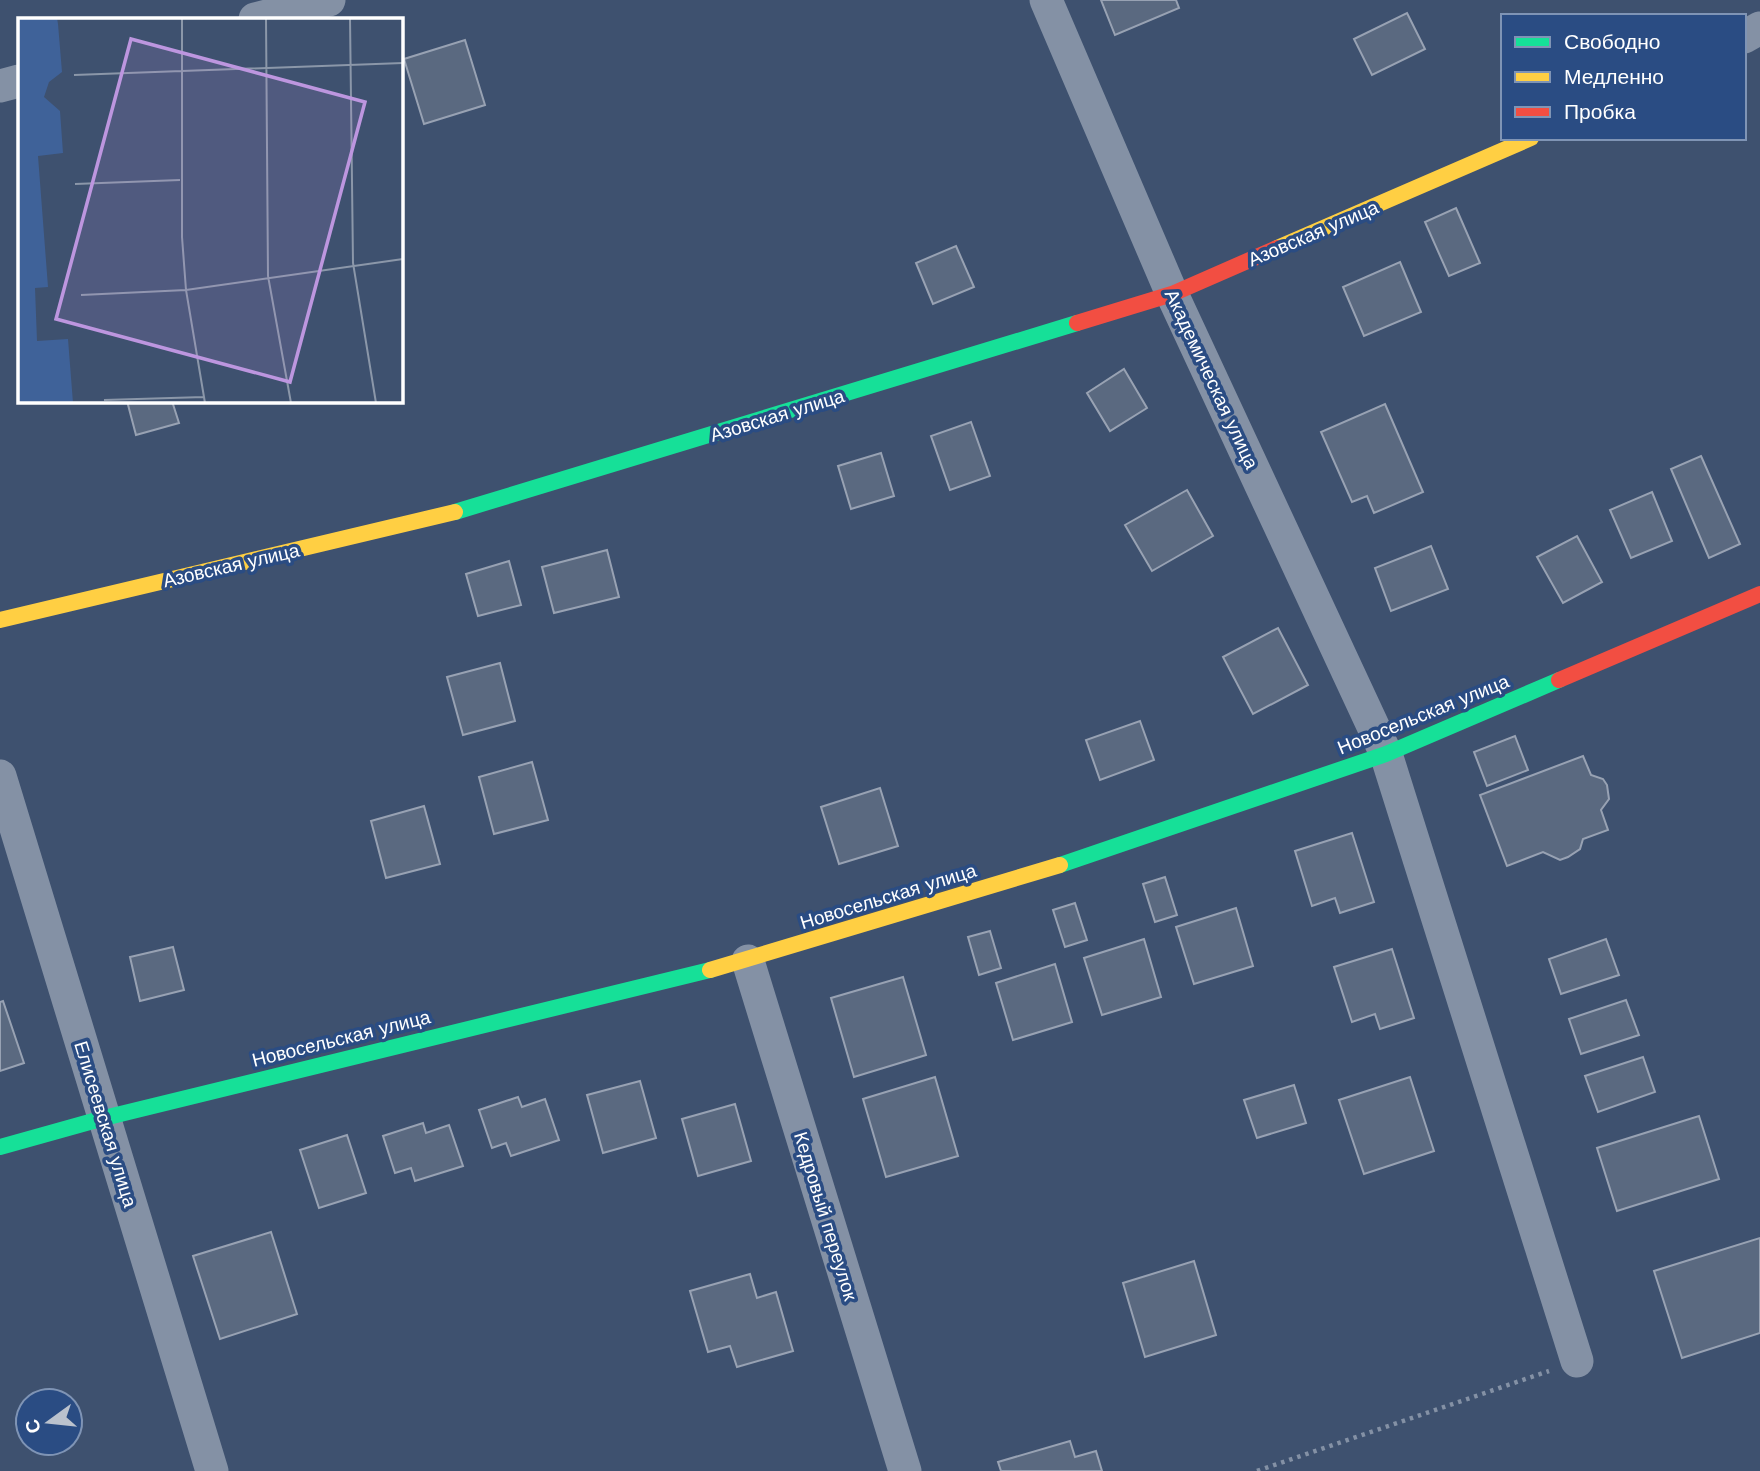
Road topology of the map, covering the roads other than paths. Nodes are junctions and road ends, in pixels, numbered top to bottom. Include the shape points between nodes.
1 (329, 0) edge
2 (1046, 0) edge
3 (260, 18) edge
4 (18, 81) edge
5 (0, 86) edge
6 (1526, 140) edge
7 (1172, 294) junction
8 (1760, 594) edge
9 (0, 620) edge
10 (1386, 754) junction
11 (0, 776) edge
12 (748, 961) junction
13 (104, 1118) junction
14 (0, 1147) edge
15 (1577, 1362) road end
16 (212, 1471) edge
17 (905, 1471) edge

1 - 3 street
2 - 7 street, Академическая улица
4 - 5 street
6 - 7 street, Азовская улица
7 - 9 street, Азовская улица via 479,506
7 - 10 street, Академическая улица
8 - 10 street, Новосельская улица
10 - 12 street, Новосельская улица via 1083,858
10 - 15 street, Академическая улица
11 - 13 street, Елисеевская улица
12 - 13 street, Новосельская улица
12 - 17 street, Кедровый переулок
13 - 14 street, Новосельская улица
13 - 16 street, Елисеевская улица

